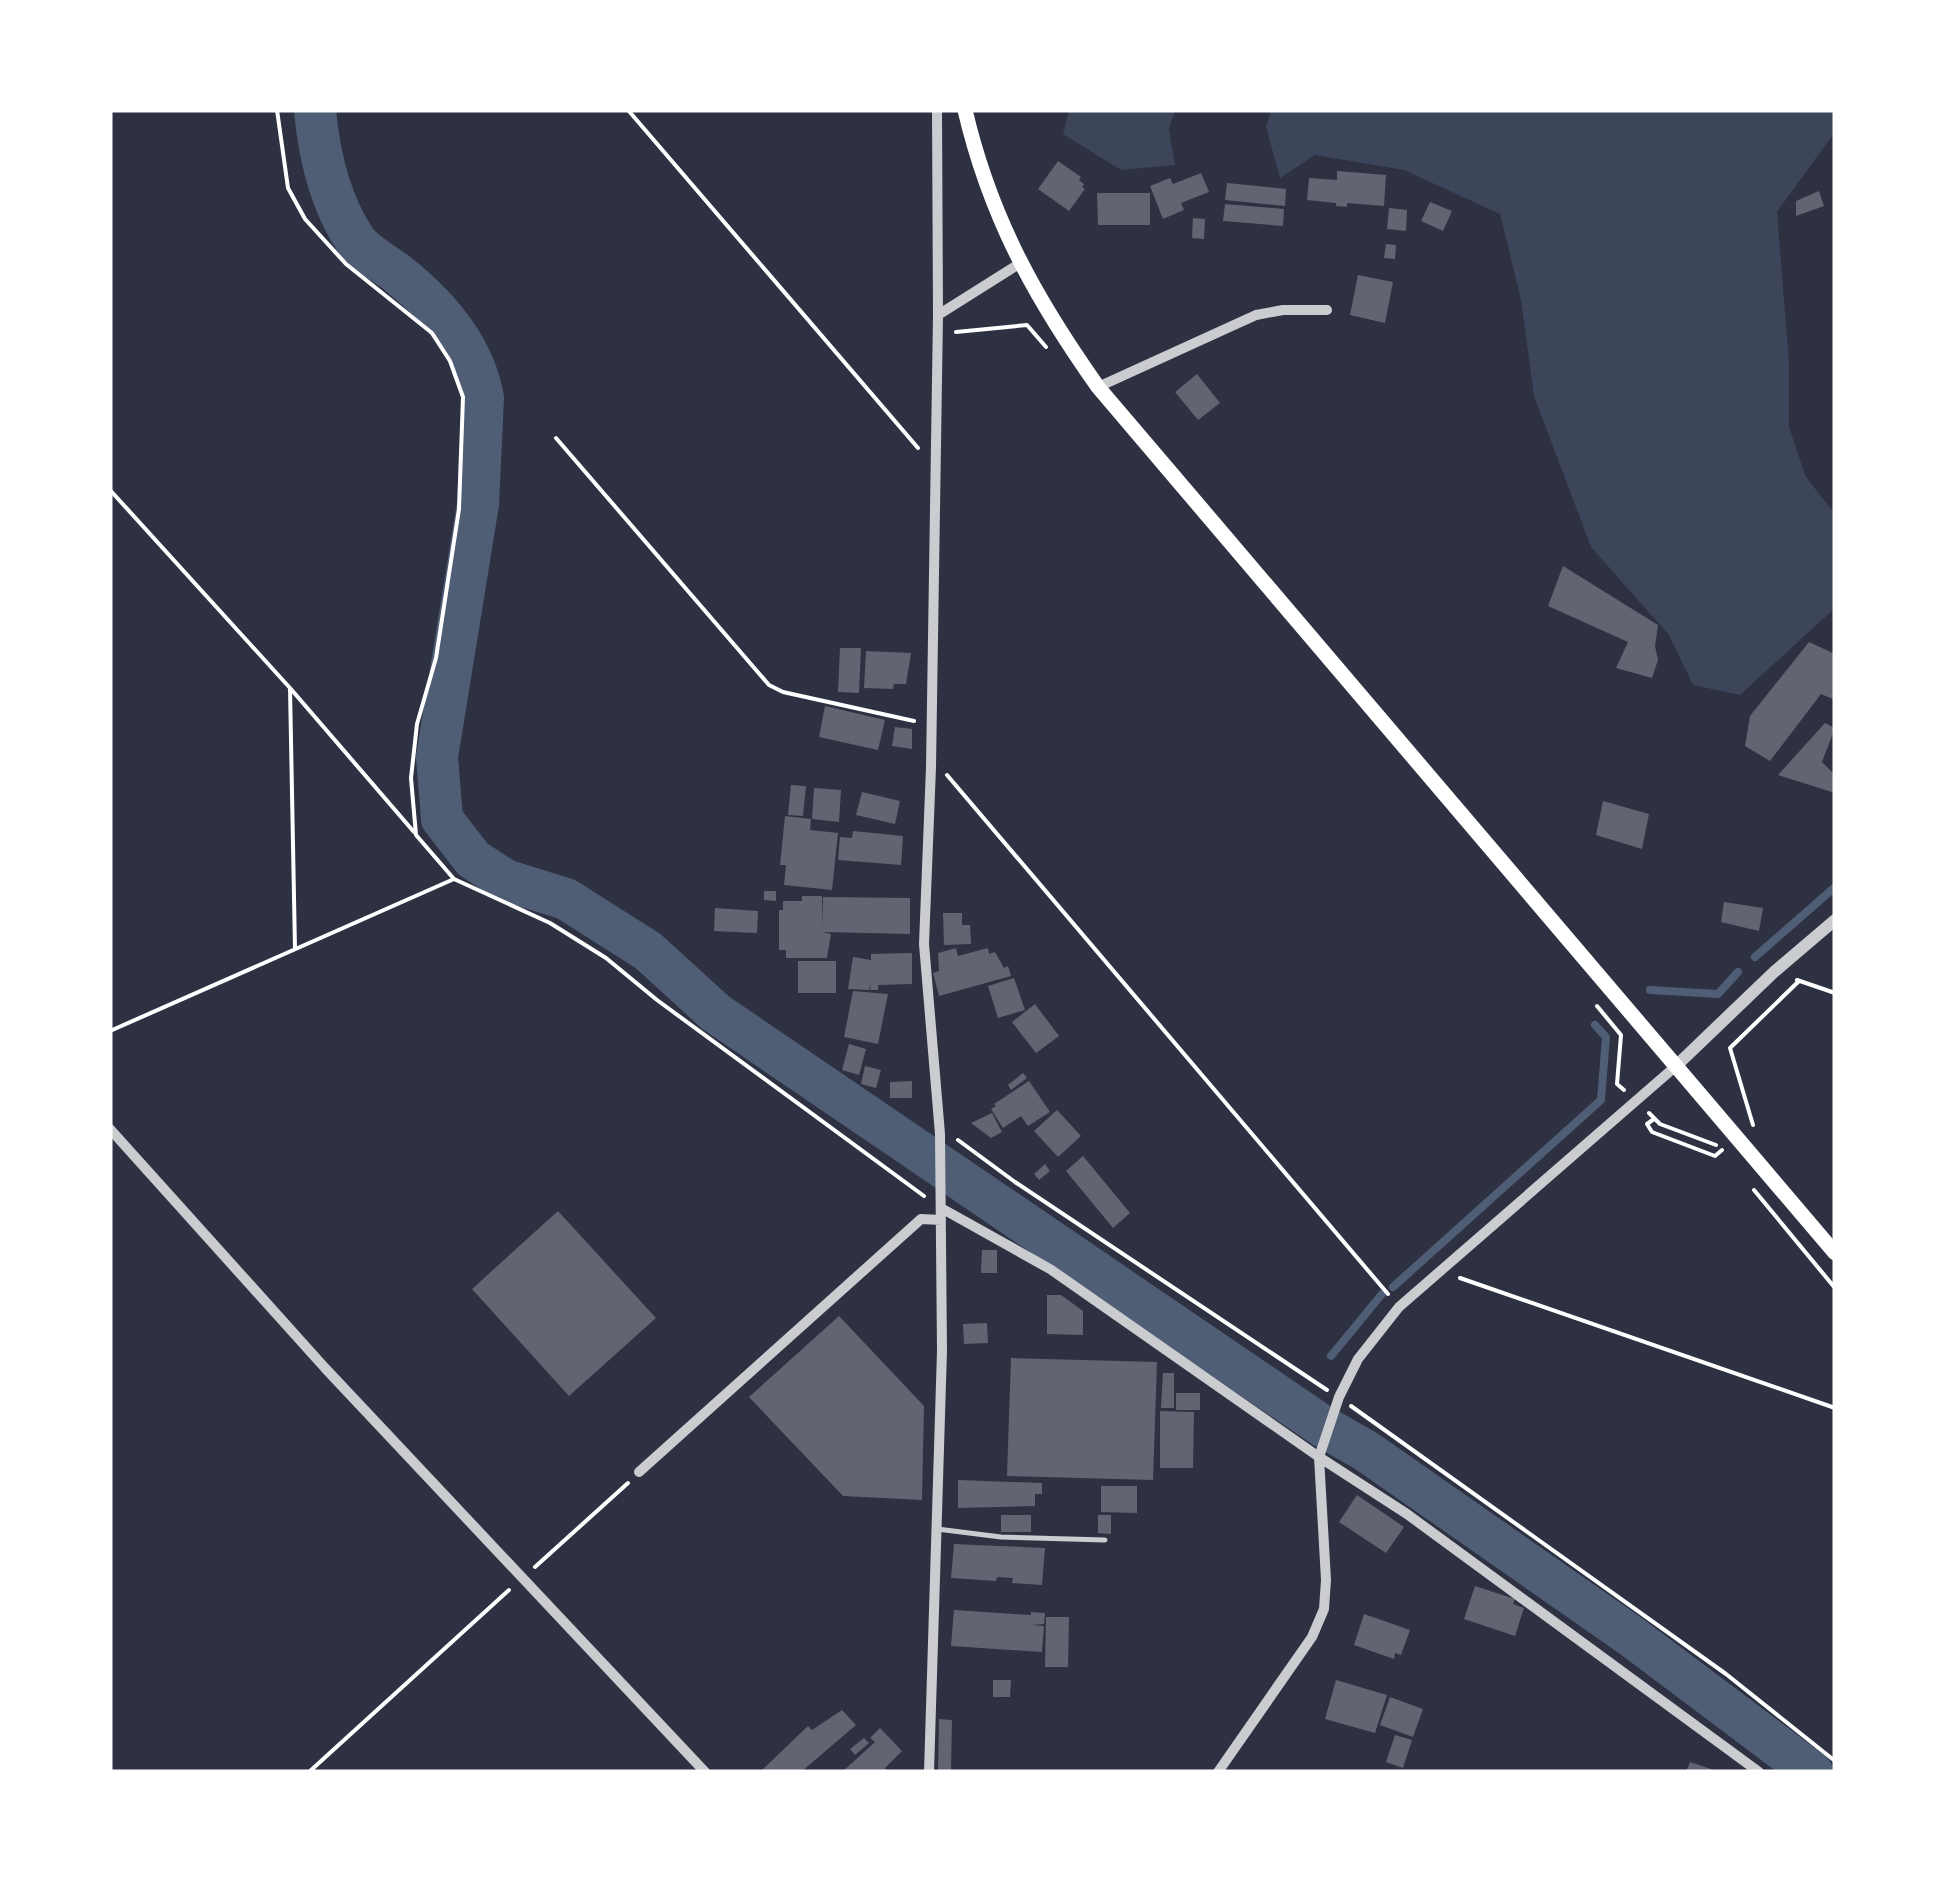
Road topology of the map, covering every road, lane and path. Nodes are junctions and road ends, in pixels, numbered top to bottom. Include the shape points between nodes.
1 (277, 110) edge
2 (628, 110) edge
3 (937, 110) edge
4 (965, 110) edge
5 (1019, 264) junction
6 (1328, 310) dead end
7 (938, 315) junction
8 (951, 332) dead end
9 (1049, 351) dead end
10 (1098, 387) junction
11 (556, 438) dead end
12 (936, 470) junction
13 (110, 490) edge
14 (290, 688) junction
15 (931, 726) junction
16 (930, 766) junction
17 (416, 835) junction
18 (454, 879) junction
19 (1835, 920) edge
20 (295, 949) junction
21 (1774, 972) junction
22 (1799, 981) junction
23 (1586, 993) dead end
24 (1835, 993) edge
25 (110, 1031) edge
26 (1676, 1066) junction
27 (1740, 1080) dead end
28 (1626, 1092) dead end
29 (1648, 1113) dead end
30 (1654, 1119) junction
31 (110, 1129) edge
32 (940, 1130) junction
33 (1652, 1132) dead end
34 (1727, 1158) dead end
35 (1751, 1187) dead end
36 (941, 1214) junction
37 (1835, 1253) edge
38 (1441, 1272) junction
39 (1382, 1287) dead end
40 (1835, 1288) edge
41 (1337, 1403) junction
42 (1835, 1408) edge
43 (1320, 1452) junction
44 (640, 1472) joint
45 (937, 1529) junction
46 (1106, 1540) dead end
47 (522, 1578) junction
48 (1835, 1761) edge
49 (309, 1772) edge
50 (705, 1772) edge
51 (929, 1772) edge
52 (1218, 1772) edge
53 (1760, 1772) edge

1 - 17 path via 288,188 305,219 346,264 432,333 464,397 458,509 411,778
2 - 12 path
3 - 7 street
4 - 5 main road via 982,176
5 - 7 street
5 - 10 main road
6 - 10 street via 1256,315
7 - 12 street
8 - 9 path via 1027,324
10 - 26 main road
11 - 15 path via 770,685
12 - 15 street
13 - 14 path
14 - 17 path
14 - 20 path
15 - 16 street
16 - 32 street via 924,944
16 - 39 path via 941,768
17 - 18 path
18 - 20 path
18 - 36 path via 606,958
19 - 21 street
20 - 25 path
21 - 22 path
21 - 26 street
22 - 24 path
22 - 27 path via 1730,1048
23 - 28 path via 1621,1035 1617,1084
26 - 37 main road
26 - 38 street
29 - 30 path
30 - 33 path via 1647,1124
30 - 34 path via 1715,1144
31 - 47 street
32 - 36 street
32 - 41 path
35 - 40 path
36 - 43 street via 980,1227 1050,1270
36 - 44 street via 921,1219
36 - 45 street
38 - 41 street via 1375,1336
38 - 42 path
41 - 43 street
41 - 48 path via 1726,1674
43 - 52 street via 1324,1610 1312,1638
43 - 53 street
44 - 47 path
45 - 46 lane
45 - 51 street
47 - 49 path
47 - 50 street

